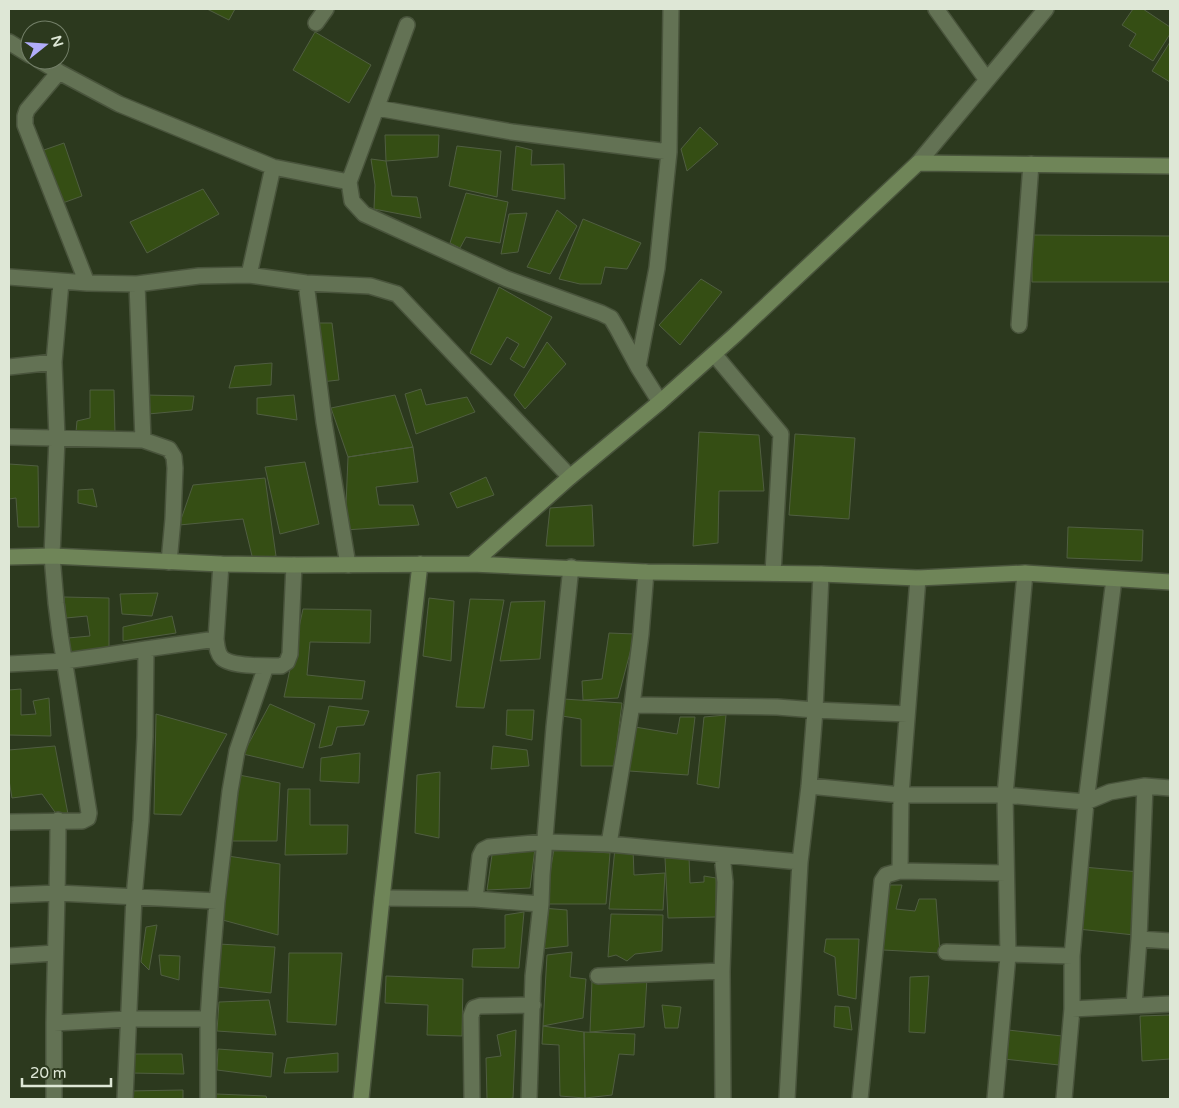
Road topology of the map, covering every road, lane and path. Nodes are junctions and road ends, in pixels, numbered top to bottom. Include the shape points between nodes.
1 (326, 9) edge
2 (671, 9) edge
3 (936, 9) edge
4 (1046, 9) edge
5 (316, 23) dead end
6 (407, 24) dead end
7 (9, 42) edge
8 (20, 49) edge
9 (56, 70) edge
10 (59, 72) junction
11 (987, 80) junction
12 (377, 108) junction
13 (669, 152) junction
14 (918, 162) junction
15 (1030, 164) junction
16 (1170, 166) edge
17 (273, 167) junction
18 (349, 182) junction
19 (249, 274) junction
20 (9, 278) edge
21 (61, 282) junction
22 (87, 283) junction
23 (306, 283) junction
24 (137, 284) junction
25 (1019, 325) dead end
26 (714, 354) junction
27 (54, 362) junction
28 (9, 367) edge
29 (638, 367) junction
30 (660, 402) junction
31 (9, 437) edge
32 (57, 438) junction
33 (143, 440) junction
34 (570, 478) junction
35 (52, 556) junction
36 (9, 557) edge
37 (169, 562) junction
38 (221, 564) junction
39 (420, 564) junction
40 (472, 564) junction
41 (294, 565) junction
42 (348, 565) junction
43 (571, 567) junction
44 (646, 572) junction
45 (774, 573) junction
46 (1024, 573) junction
47 (821, 574) junction
48 (918, 578) junction
49 (1114, 579) junction
50 (1170, 582) edge
51 (216, 639) junction
52 (146, 648) junction
53 (65, 661) junction
54 (9, 664) edge
55 (266, 666) junction
56 (632, 705) junction
57 (815, 710) junction
58 (908, 714) junction
59 (809, 786) junction
60 (1145, 786) junction
61 (1170, 788) edge
62 (901, 795) junction
63 (1004, 795) junction
64 (1086, 802) junction
65 (58, 820) junction
66 (9, 822) edge
67 (545, 842) junction
68 (609, 844) junction
69 (722, 855) junction
70 (800, 862) junction
71 (900, 871) junction
72 (1006, 873) junction
73 (58, 893) junction
74 (9, 895) edge
75 (134, 897) junction
76 (382, 898) junction
77 (475, 899) junction
78 (217, 901) junction
79 (541, 904) junction
80 (1139, 939) junction
81 (1170, 941) edge
82 (946, 952) dead end
83 (55, 953) junction
84 (1008, 955) junction
85 (9, 956) edge
86 (1072, 956) junction
87 (722, 971) junction
88 (598, 976) dead end
89 (1170, 1004) edge
90 (533, 1005) junction
91 (1134, 1006) junction
92 (1072, 1009) junction
93 (129, 1019) junction
94 (208, 1019) junction
95 (54, 1023) junction
96 (54, 1099) edge
97 (125, 1099) edge
98 (208, 1099) edge
99 (361, 1099) edge
100 (472, 1099) edge
101 (529, 1099) edge
102 (723, 1099) edge
103 (787, 1099) edge
104 (860, 1099) edge
105 (995, 1099) edge
106 (1064, 1099) edge

1 - 5 street
2 - 13 street
3 - 11 street
4 - 11 street
6 - 12 street
7 - 8 street
9 - 10 street
10 - 17 street via 119,104
10 - 22 street via 27,110 26,125
11 - 14 street
12 - 13 street via 512,132
12 - 18 street
13 - 29 street via 657,268
14 - 15 street
14 - 26 street
15 - 16 street
15 - 25 street
17 - 18 street
17 - 19 street
18 - 29 street via 352,201 364,214 507,280 611,318
19 - 23 street
19 - 24 street
20 - 21 street
21 - 22 street
21 - 27 street
22 - 24 street
23 - 34 street via 370,286 397,294
23 - 42 street via 324,422
24 - 33 street
26 - 30 street
26 - 45 street via 781,434
27 - 28 street
27 - 32 street
29 - 30 street
30 - 34 street
31 - 32 street
32 - 33 street
32 - 35 street
33 - 37 street via 169,450 174,457
34 - 40 street
35 - 36 street
35 - 37 street
35 - 53 street
37 - 38 street
38 - 41 street
38 - 51 street
39 - 40 street
39 - 42 street
39 - 76 street
40 - 43 street
41 - 42 street
41 - 55 street via 290,654 281,666
43 - 44 street
43 - 67 street
44 - 45 street
44 - 56 street
45 - 47 street
46 - 48 street
46 - 49 street
46 - 63 street
47 - 48 street
47 - 57 street
48 - 58 street
49 - 50 street
49 - 64 street
51 - 52 street
51 - 55 street via 223,658 234,663
52 - 53 street
52 - 75 street via 141,822
53 - 54 street
53 - 65 street via 89,813 88,818 82,821
55 - 78 street via 237,751
56 - 57 street
56 - 68 street
57 - 58 street
57 - 59 street
58 - 62 street
59 - 62 street
59 - 70 street
60 - 61 street
60 - 64 street via 1110,792
60 - 80 street
62 - 63 street
62 - 71 street
63 - 64 street
63 - 72 street
64 - 86 street
65 - 66 street
65 - 73 street
67 - 68 street
67 - 77 street via 483,850
67 - 79 street
68 - 69 street
69 - 70 street
69 - 87 street via 725,882
70 - 103 street
71 - 72 street
71 - 104 street via 886,875 882,881
72 - 84 street
73 - 74 street
73 - 75 street
73 - 83 street
75 - 78 street
75 - 93 street
76 - 77 street
76 - 99 street
77 - 79 street
78 - 94 street
79 - 90 street
80 - 81 street
80 - 91 street
82 - 84 street
83 - 85 street
83 - 95 street
84 - 86 street
84 - 105 street
86 - 92 street
87 - 88 street
87 - 102 street
89 - 91 street
90 - 100 street via 474,1008 471,1016
90 - 101 street
91 - 92 street
92 - 106 street
93 - 94 street
93 - 95 street
93 - 97 street
94 - 98 street
95 - 96 street

